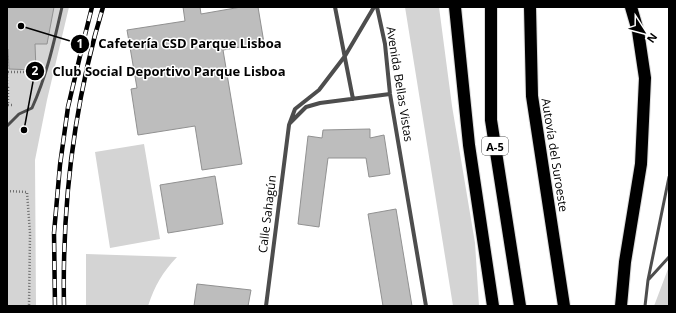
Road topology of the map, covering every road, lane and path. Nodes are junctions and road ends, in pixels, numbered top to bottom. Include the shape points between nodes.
1 (62, 7) edge
2 (335, 7) edge
3 (376, 7) edge
4 (455, 7) edge
5 (491, 7) edge
6 (530, 7) edge
7 (631, 7) edge
8 (7, 56) edge
9 (345, 56) junction
10 (8, 72) edge
11 (42, 72) dead end
12 (8, 87) edge
13 (390, 94) junction
14 (353, 100) junction
15 (15, 106) dead end
16 (289, 125) junction
17 (7, 126) edge
18 (669, 177) edge
19 (7, 191) edge
20 (669, 257) edge
21 (648, 280) junction
22 (30, 306) edge
23 (266, 306) edge
24 (426, 306) edge
25 (492, 306) edge
26 (520, 306) edge
27 (564, 306) edge
28 (621, 306) edge
29 (645, 306) edge

1 - 17 lane via 49,64 32,108 19,114
2 - 9 street
3 - 9 street, Calle Sahagún
3 - 13 street, Avenida Bellas Vistas via 385,44
4 - 25 highway via 469,145
5 - 26 highway, A-5 via 491,120
6 - 27 highway, Autovía del Suroeste via 532,96
7 - 28 highway via 638,31 645,78 640,164
8 - 10 path
9 - 14 street
9 - 16 street, Calle Sahagún via 323,86 295,109
10 - 11 path
10 - 12 path
12 - 15 path via 8,105
13 - 14 street
13 - 24 street, Avenida Bellas Vistas
14 - 16 street via 306,107
16 - 23 street, Calle Sahagún
18 - 21 lane
19 - 22 path via 27,192
20 - 21 lane
21 - 29 lane

